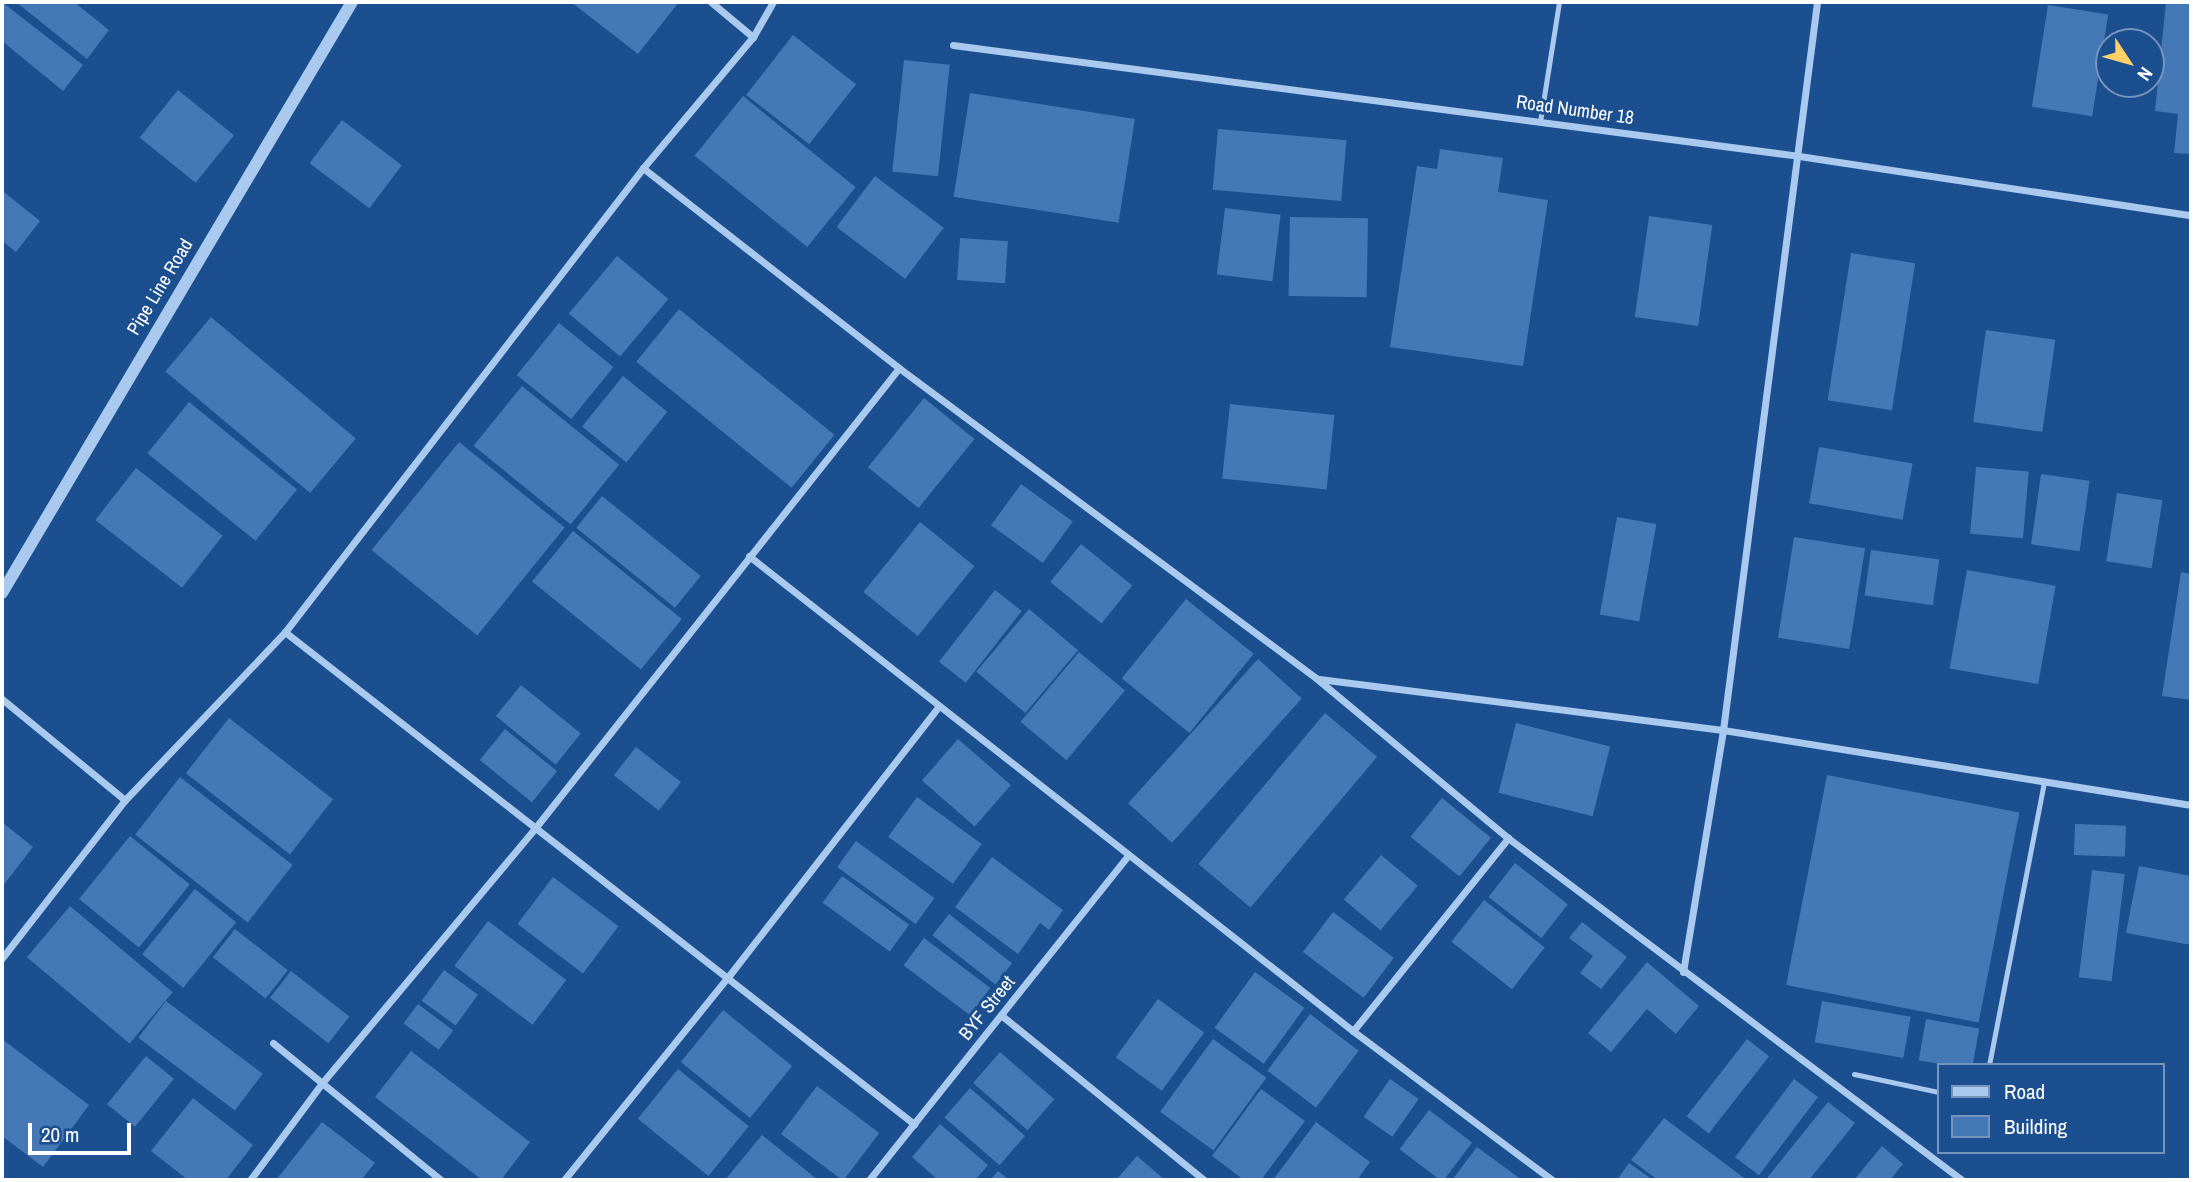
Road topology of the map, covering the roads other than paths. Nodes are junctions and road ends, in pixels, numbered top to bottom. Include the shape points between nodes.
1 (352, 2) edge
2 (711, 2) edge
3 (773, 2) edge
4 (1559, 2) edge
5 (1817, 2) edge
6 (753, 37) junction
7 (953, 45) dead end
8 (1540, 122) junction
9 (1799, 156) junction
10 (643, 168) junction
11 (2191, 215) edge
12 (899, 368) junction
13 (749, 556) junction
14 (2, 593) edge
15 (285, 632) junction
16 (1317, 678) junction
17 (2, 699) edge
18 (939, 706) junction
19 (1723, 730) junction
20 (2044, 781) junction
21 (125, 800) junction
22 (2191, 805) edge
23 (536, 827) junction
24 (1508, 838) junction
25 (1128, 855) junction
26 (2, 958) edge
27 (1683, 972) junction
28 (728, 977) junction
29 (1001, 1015) junction
30 (1353, 1031) junction
31 (273, 1043) dead end
32 (1989, 1063) edge
33 (1854, 1074) dead end
34 (322, 1083) junction
35 (1938, 1092) edge
36 (915, 1124) junction
37 (250, 1180) edge
38 (441, 1180) edge
39 (564, 1180) edge
40 (869, 1180) edge
41 (1204, 1180) edge
42 (1552, 1180) edge
43 (1962, 1180) edge

1 - 14 street, Pipe Line Road
2 - 6 street
3 - 6 street
4 - 8 lane
5 - 9 street
6 - 10 street
7 - 8 street, Road Number 18
8 - 9 street, Road Number 18
9 - 11 street, Road Number 18
9 - 19 street
10 - 12 street
10 - 15 street
12 - 13 street
12 - 16 street
13 - 18 street
13 - 23 street
15 - 21 street
15 - 23 street
16 - 19 street
16 - 24 street
17 - 21 street
18 - 25 street
18 - 28 street
19 - 20 street
19 - 27 street
20 - 22 street
20 - 32 lane
21 - 26 street
23 - 28 street
23 - 34 street
24 - 27 street
24 - 30 street
25 - 29 street, BYF Street
25 - 30 street
27 - 43 street
28 - 36 street
28 - 39 street
29 - 36 street, BYF Street
29 - 41 street
30 - 42 street
31 - 34 street
33 - 35 lane
34 - 37 street
34 - 38 street
36 - 40 street, BYF Street

